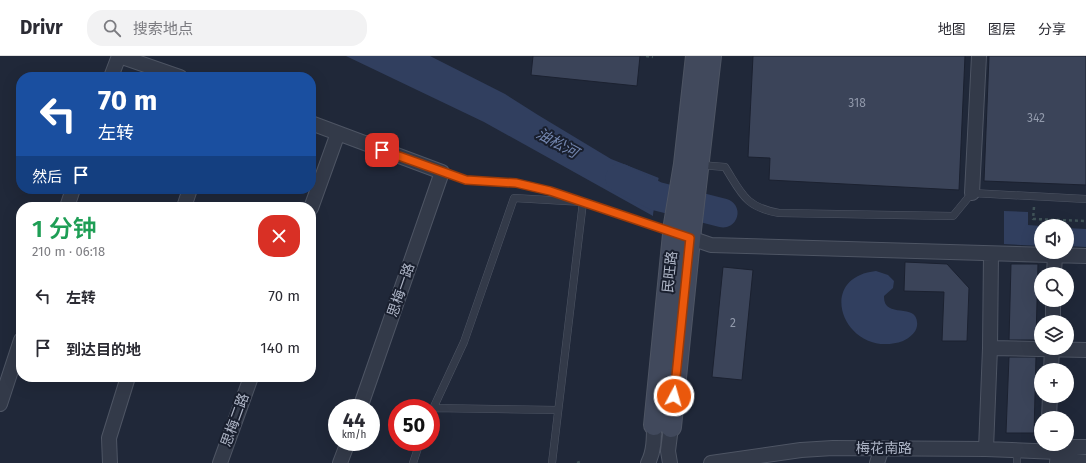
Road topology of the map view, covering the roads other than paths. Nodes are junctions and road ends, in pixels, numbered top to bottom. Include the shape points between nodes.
1 (119, 56) edge
2 (696, 56) edge
3 (711, 56) edge
4 (979, 56) edge
5 (113, 72) edge
6 (165, 72) edge
7 (316, 125) edge
8 (338, 133) junction
9 (691, 171) junction
10 (442, 172) junction
11 (972, 193) junction
12 (1086, 199) edge
13 (313, 202) edge
14 (583, 202) junction
15 (682, 231) junction
16 (991, 254) junction
17 (1034, 255) edge
18 (1074, 256) edge
19 (1086, 256) edge
20 (990, 348) junction
21 (1034, 349) edge
22 (1074, 350) edge
23 (1086, 350) edge
24 (16, 355) edge
25 (126, 382) edge
26 (249, 382) edge
27 (363, 399) edge
28 (438, 399) edge
29 (0, 404) edge
30 (558, 410) junction
31 (440, 411) edge
32 (663, 426) junction
33 (1086, 447) edge
34 (882, 448) junction
35 (986, 449) junction
36 (345, 451) edge
37 (417, 451) edge
38 (1017, 457) edge
39 (1058, 458) edge
40 (1086, 462) edge
41 (110, 463) edge
42 (220, 463) edge
43 (340, 463) edge
44 (413, 463) edge
45 (552, 463) edge
46 (648, 463) edge
47 (670, 463) edge
48 (712, 463) edge
49 (877, 463) edge

1 - 5 street
1 - 6 street
2 - 9 main road, 民旺路
3 - 9 main road, 民旺路
4 - 11 street
7 - 8 street
8 - 10 street
8 - 13 street
9 - 11 lane via 725,167 747,200 756,207 779,213 953,216
9 - 15 main road, 民旺路
10 - 14 lane via 466,180 516,183
10 - 27 street, 思梅一路
11 - 12 lane
14 - 15 lane
14 - 28 lane via 514,198 464,342
14 - 30 lane
15 - 16 street via 711,245
15 - 32 main road, 民旺路
16 - 17 street
16 - 20 street
18 - 19 street
20 - 21 street
20 - 35 street
22 - 23 street
24 - 29 street
25 - 41 street via 109,438
26 - 42 street, 思梅二路
30 - 31 lane
30 - 45 lane
32 - 46 street, 民旺路
32 - 47 street, 民旺路
33 - 39 street via 1067,447
34 - 35 street, 梅花南路
34 - 48 street, 梅花南路 via 807,450
34 - 49 street
35 - 38 street, 梅花南路
36 - 43 street
37 - 44 lane
38 - 39 street, 梅花南路
39 - 40 street

